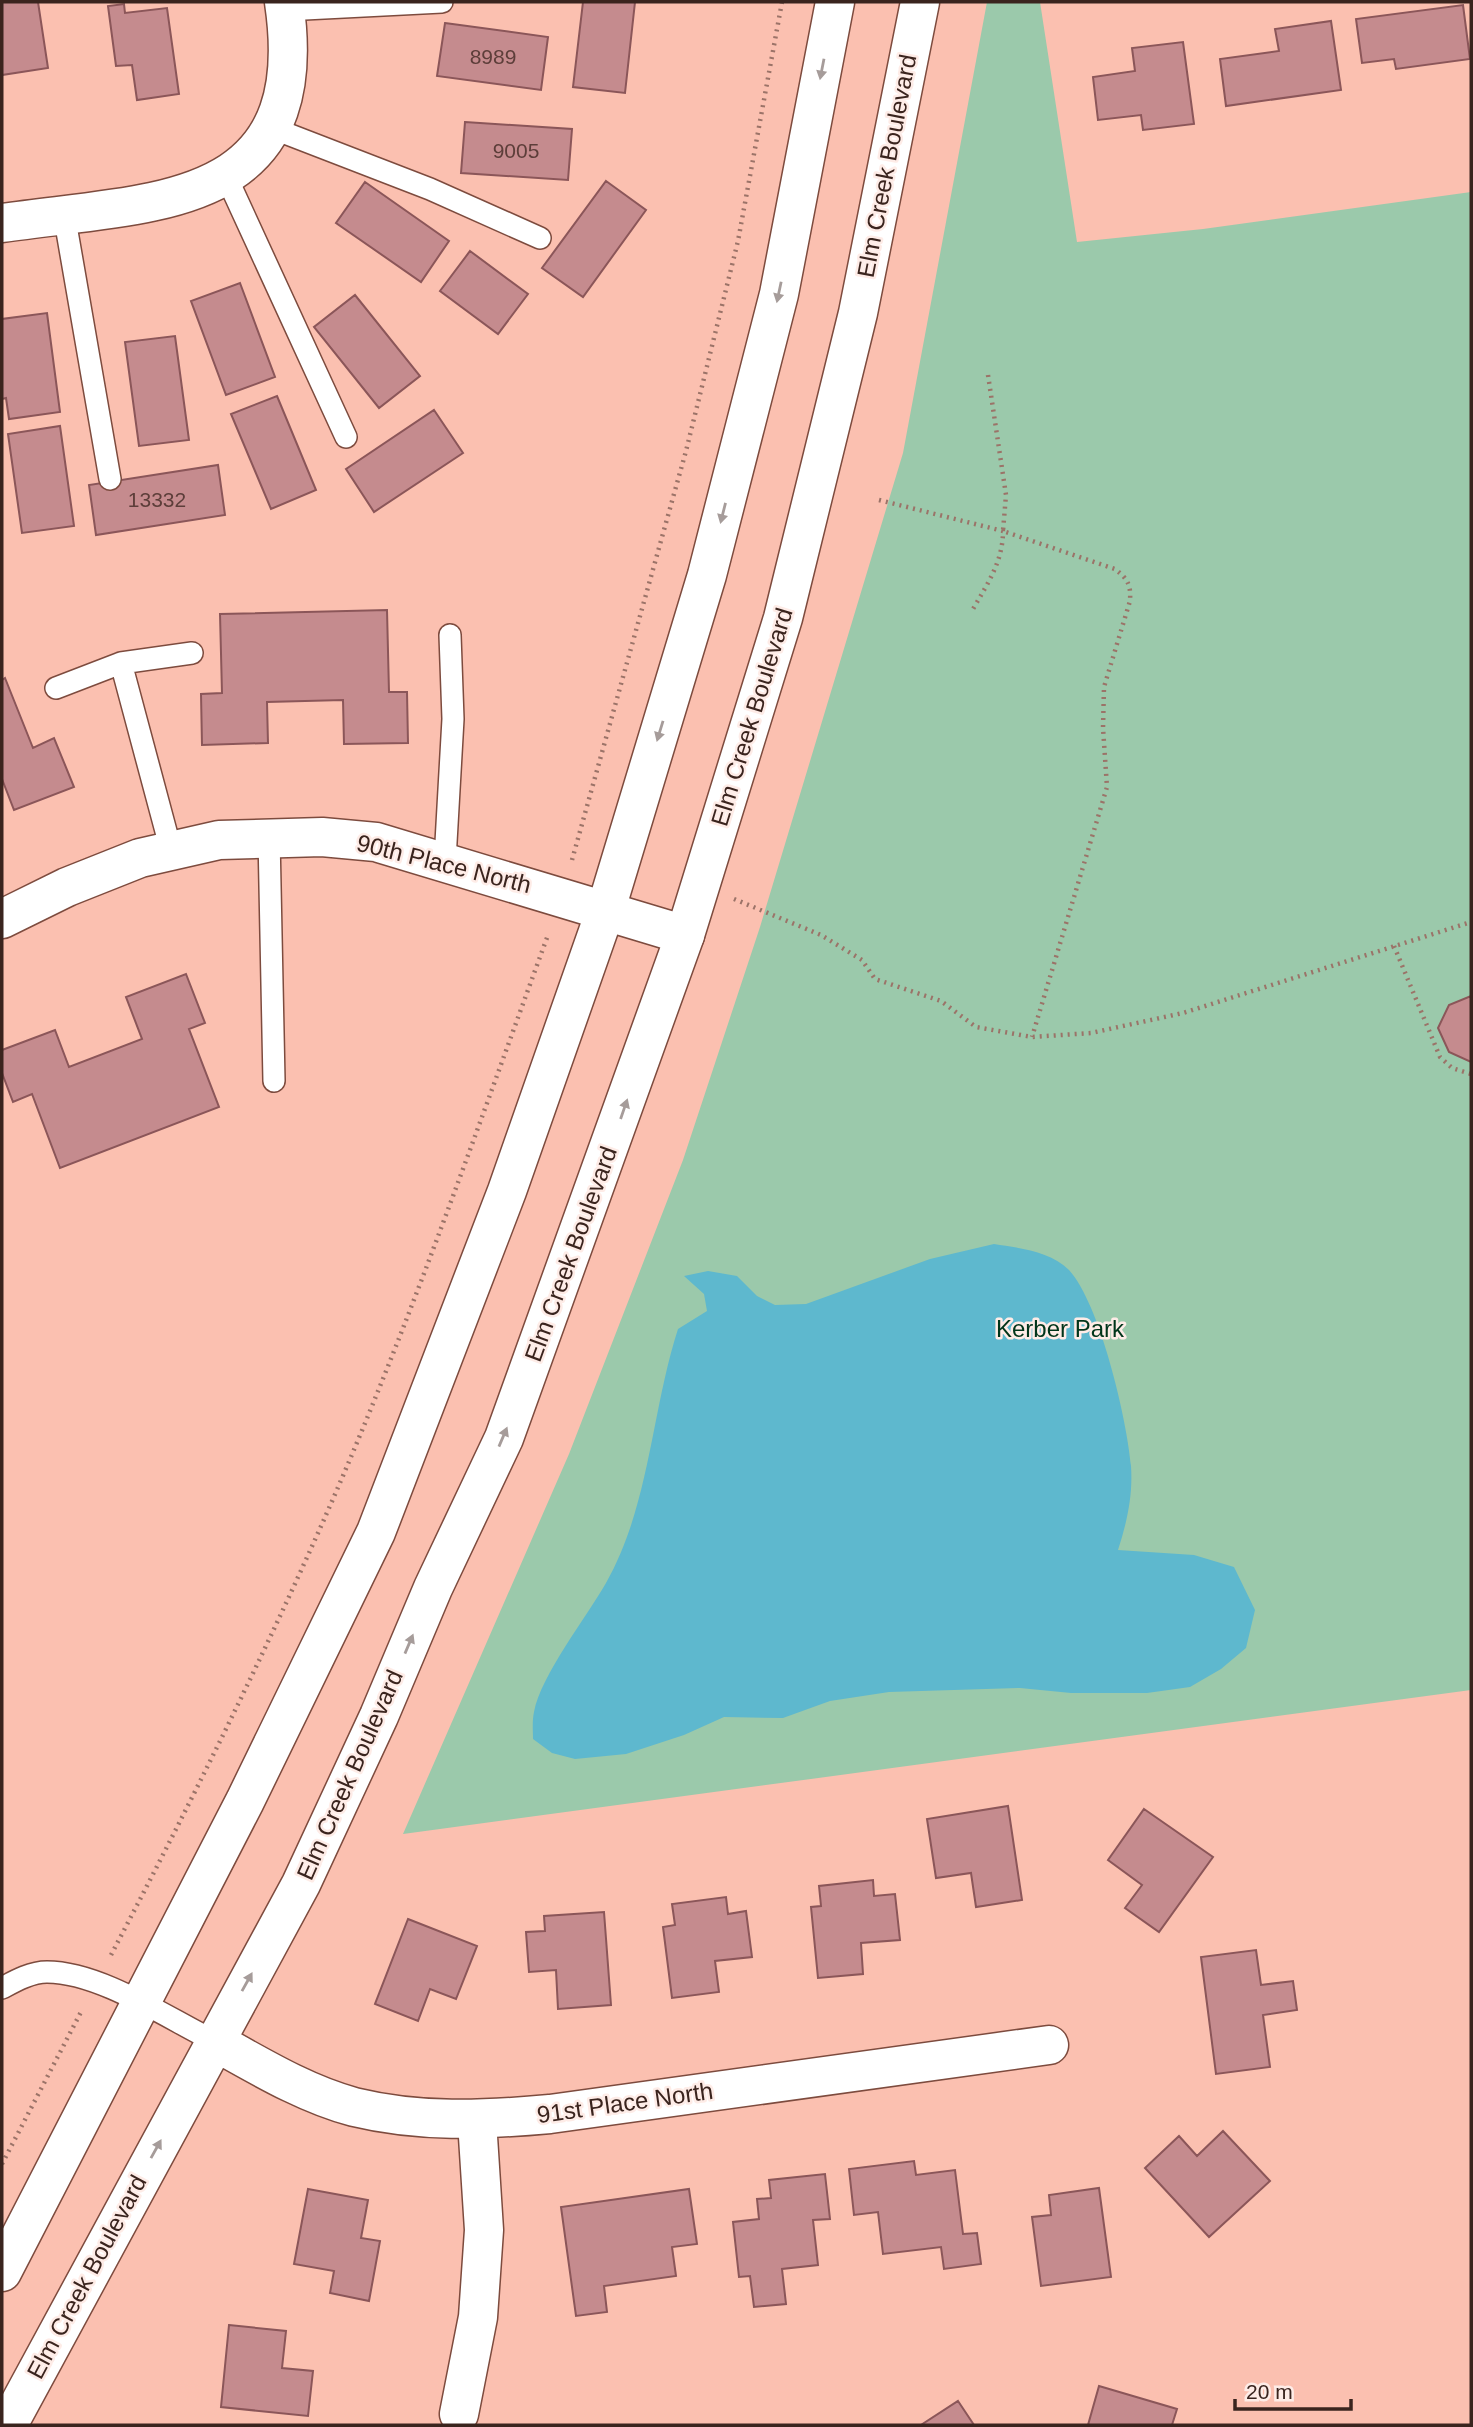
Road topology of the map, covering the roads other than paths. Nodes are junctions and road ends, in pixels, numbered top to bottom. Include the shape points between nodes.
1 (442, 2) edge
2 (835, 2) edge
3 (920, 2) edge
4 (284, 6) edge
5 (250, 154) junction
6 (64, 214) junction
7 (2, 223) edge
8 (540, 238) dead end
9 (346, 437) dead end
10 (110, 479) dead end
11 (450, 635) dead end
12 (192, 653) dead end
13 (121, 663) junction
14 (56, 688) dead end
15 (269, 837) junction
16 (172, 850) junction
17 (445, 860) junction
18 (606, 909) junction
19 (2, 919) edge
20 (685, 935) junction
21 (274, 1081) dead end
22 (2, 1988) edge
23 (140, 2004) junction
24 (214, 2042) junction
25 (1049, 2045) dead end
26 (477, 2121) junction
27 (2, 2273) edge
28 (459, 2414) dead end
29 (8, 2425) edge

1 - 4 lane
2 -> 18 main road via 775,307 707,575
3 - 20 main road, Elm Creek Boulevard via 858,313 783,618
4 - 5 main road via 289,65 285,97
5 - 6 main road via 194,191
5 - 8 lane via 430,189
5 - 9 lane
6 - 7 main road
6 - 10 lane
11 - 17 lane via 453,719
12 - 13 lane
13 - 14 lane
13 - 16 lane
15 - 16 main road, 90th Place North via 219,840
15 - 17 main road, 90th Place North via 376,842
15 - 21 lane
16 - 19 main road, 90th Place North via 67,887
17 - 18 main road, 90th Place North
18 - 20 main road, 90th Place North
18 - 23 main road via 507,1191 376,1532
24 -> 20 main road, Elm Creek Boulevard via 301,1884 504,1438
22 - 23 lane via 47,1972 97,1982
23 - 24 lane
23 - 27 main road
24 - 26 main road, 91st Place North via 302,2088 352,2106 409,2118
29 -> 24 main road, Elm Creek Boulevard
25 - 26 main road, 91st Place North via 550,2115
26 - 28 main road via 484,2230 478,2317

